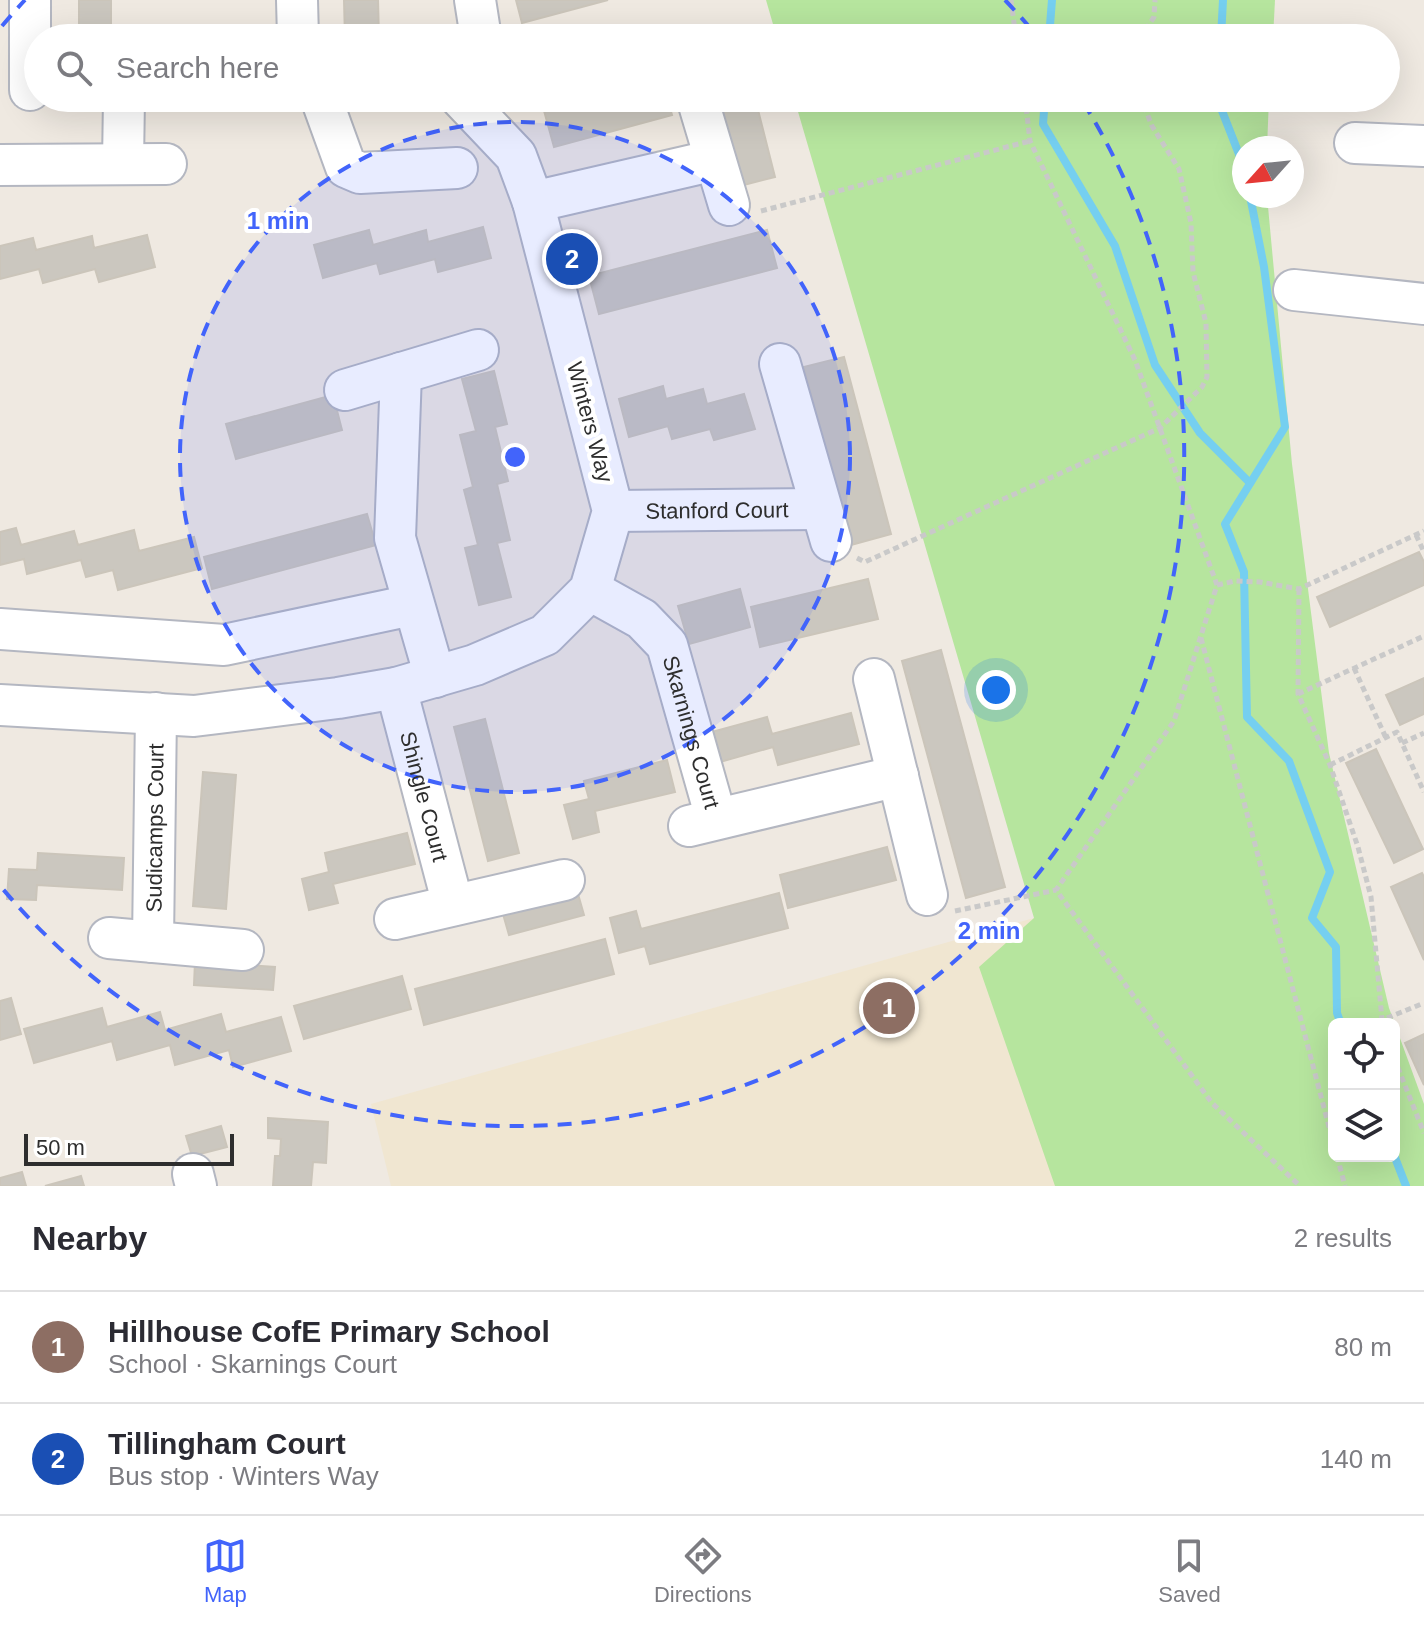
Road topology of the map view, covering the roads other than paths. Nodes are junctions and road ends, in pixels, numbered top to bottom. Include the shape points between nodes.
1 (30, 0) edge
2 (297, 0) edge
3 (475, 0) edge
4 (28, 24) edge
5 (298, 24) edge
6 (479, 24) edge
7 (124, 112) edge
8 (326, 112) edge
9 (474, 112) edge
10 (701, 112) edge
11 (1355, 143) dead end
12 (1424, 146) edge
13 (715, 160) junction
14 (123, 163) junction
15 (166, 164) dead end
16 (0, 165) edge
17 (457, 168) dead end
18 (533, 202) junction
19 (729, 205) road end
20 (1294, 290) dead end
21 (1424, 304) edge
22 (478, 350) dead end
23 (780, 364) dead end
24 (401, 373) junction
25 (345, 390) dead end
26 (613, 511) junction
27 (590, 590) junction
28 (412, 605) junction
29 (0, 629) edge
30 (435, 677) junction
31 (874, 679) dead end
32 (396, 688) junction
33 (0, 705) edge
34 (156, 713) junction
35 (898, 776) junction
36 (564, 880) dead end
37 (927, 895) road end
38 (453, 905) junction
39 (395, 919) dead end
40 (109, 938) dead end
41 (153, 942) junction
42 (243, 950) dead end

1 - 4 street
2 - 5 street
3 - 6 street
7 - 14 street
8 - 17 street via 346,167 360,173
9 - 18 street, Winters Way via 516,156
10 - 13 street
11 - 12 street
13 - 18 street
13 - 19 street
14 - 15 street
14 - 16 street
18 - 26 street, Winters Way
20 - 21 street
22 - 24 street
23 - 26 street, Stanford Court via 825,525
24 - 25 street
24 - 28 street via 395,538
26 - 27 street, Winters Way
27 - 30 street, Winters Way via 545,635
27 - 35 street, Skarnings Court via 642,619 667,645 702,822
28 - 29 street via 224,645
28 - 30 street
30 - 32 street, Winters Way
31 - 35 street
32 - 34 street, Winters Way via 194,716
32 - 38 street, Shingle Court
33 - 34 street, Winters Way
34 - 41 street, Sudicamps Court
35 - 37 street
36 - 38 street
38 - 39 street
40 - 41 street, Sudicamps Court
41 - 42 street, Sudicamps Court

